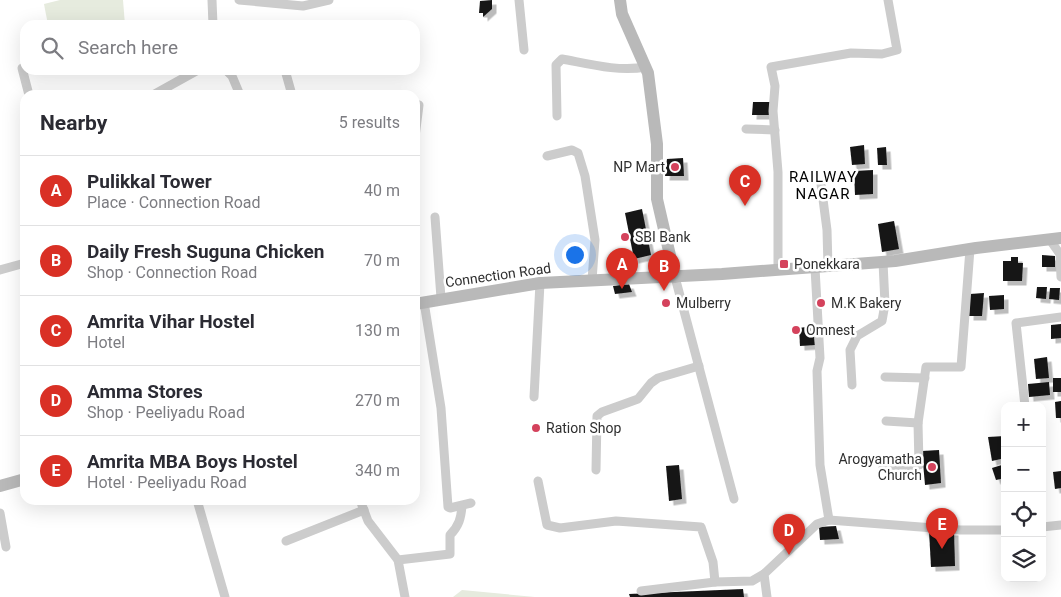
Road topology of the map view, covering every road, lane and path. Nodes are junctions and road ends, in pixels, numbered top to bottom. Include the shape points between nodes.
1 (212, 0) edge
2 (239, 0) edge
3 (329, 0) edge
4 (518, 0) edge
5 (620, 0) edge
6 (888, 0) edge
7 (213, 20) edge
8 (524, 50) dead end
9 (646, 67) junction
10 (24, 75) edge
11 (189, 75) edge
12 (231, 75) edge
13 (286, 75) edge
14 (28, 90) edge
15 (162, 90) edge
16 (238, 90) edge
17 (291, 90) edge
18 (557, 116) dead end
19 (746, 129) dead end
20 (775, 130) junction
21 (547, 156) dead end
22 (821, 184) dead end
23 (435, 217) dead end
24 (1055, 239) edge
25 (970, 249) junction
26 (883, 262) junction
27 (20, 264) edge
28 (822, 267) junction
29 (0, 270) edge
30 (778, 270) junction
31 (675, 276) junction
32 (1061, 277) edge
33 (592, 280) junction
34 (540, 283) junction
35 (441, 298) junction
36 (420, 303) edge
37 (420, 308) edge
38 (1061, 317) edge
39 (699, 366) junction
40 (885, 377) dead end
41 (925, 378) junction
42 (852, 385) dead end
43 (534, 397) dead end
44 (1025, 402) edge
45 (886, 421) dead end
46 (918, 423) junction
47 (883, 468) dead end
48 (596, 470) dead end
49 (20, 480) edge
50 (538, 481) dead end
51 (0, 486) edge
52 (734, 499) dead end
53 (198, 505) edge
54 (362, 505) edge
55 (364, 510) junction
56 (0, 513) edge
57 (829, 520) junction
58 (1061, 525) edge
59 (1046, 527) edge
60 (1001, 530) edge
61 (286, 541) dead end
62 (6, 547) dead end
63 (398, 560) junction
64 (764, 574) junction
65 (715, 582) junction
66 (641, 592) dead end
67 (225, 597) edge
68 (404, 597) edge
69 (767, 597) edge

1 - 7 street
2 - 3 street via 303,6
4 - 8 street
5 - 9 street via 622,14
6 - 20 street via 897,50 882,54 851,53 771,67 775,86 772,112
9 - 18 street via 618,68 562,59 556,65
9 - 31 street via 657,144 657,199
10 - 14 street
11 - 15 street
12 - 16 street
13 - 17 street
19 - 20 street
20 - 30 street
21 - 33 street via 572,150 578,153 595,240
22 - 28 street via 828,230
23 - 35 street
24 - 25 street, Connection Road
24 - 32 street via 1060,254
25 - 26 street, Connection Road
25 - 41 street via 961,367 926,367
26 - 28 street, Connection Road
26 - 42 street via 885,304 882,321 857,336 850,350
27 - 29 street
28 - 30 street, Connection Road
28 - 57 street via 817,371 820,465
30 - 31 street, Connection Road
31 - 33 street, Connection Road
31 - 39 street
33 - 34 street, Connection Road
34 - 35 street, Connection Road
34 - 43 street
35 - 36 street, Connection Road
37 - 63 street via 441,408 448,507 466,504 457,528 450,535 450,554
38 - 44 street via 1016,324
39 - 48 street via 658,378 638,399 597,416
39 - 52 street
40 - 41 street
41 - 46 street
45 - 46 street
46 - 47 street via 919,465
49 - 51 street
50 - 65 street via 547,525 560,528 616,521 702,527 715,570
53 - 67 street
54 - 55 street
55 - 61 street
55 - 63 street via 368,521
56 - 62 street
57 - 60 street
57 - 64 street via 817,524
58 - 59 street
63 - 68 street
64 - 65 street via 752,581
64 - 69 street
65 - 66 street

